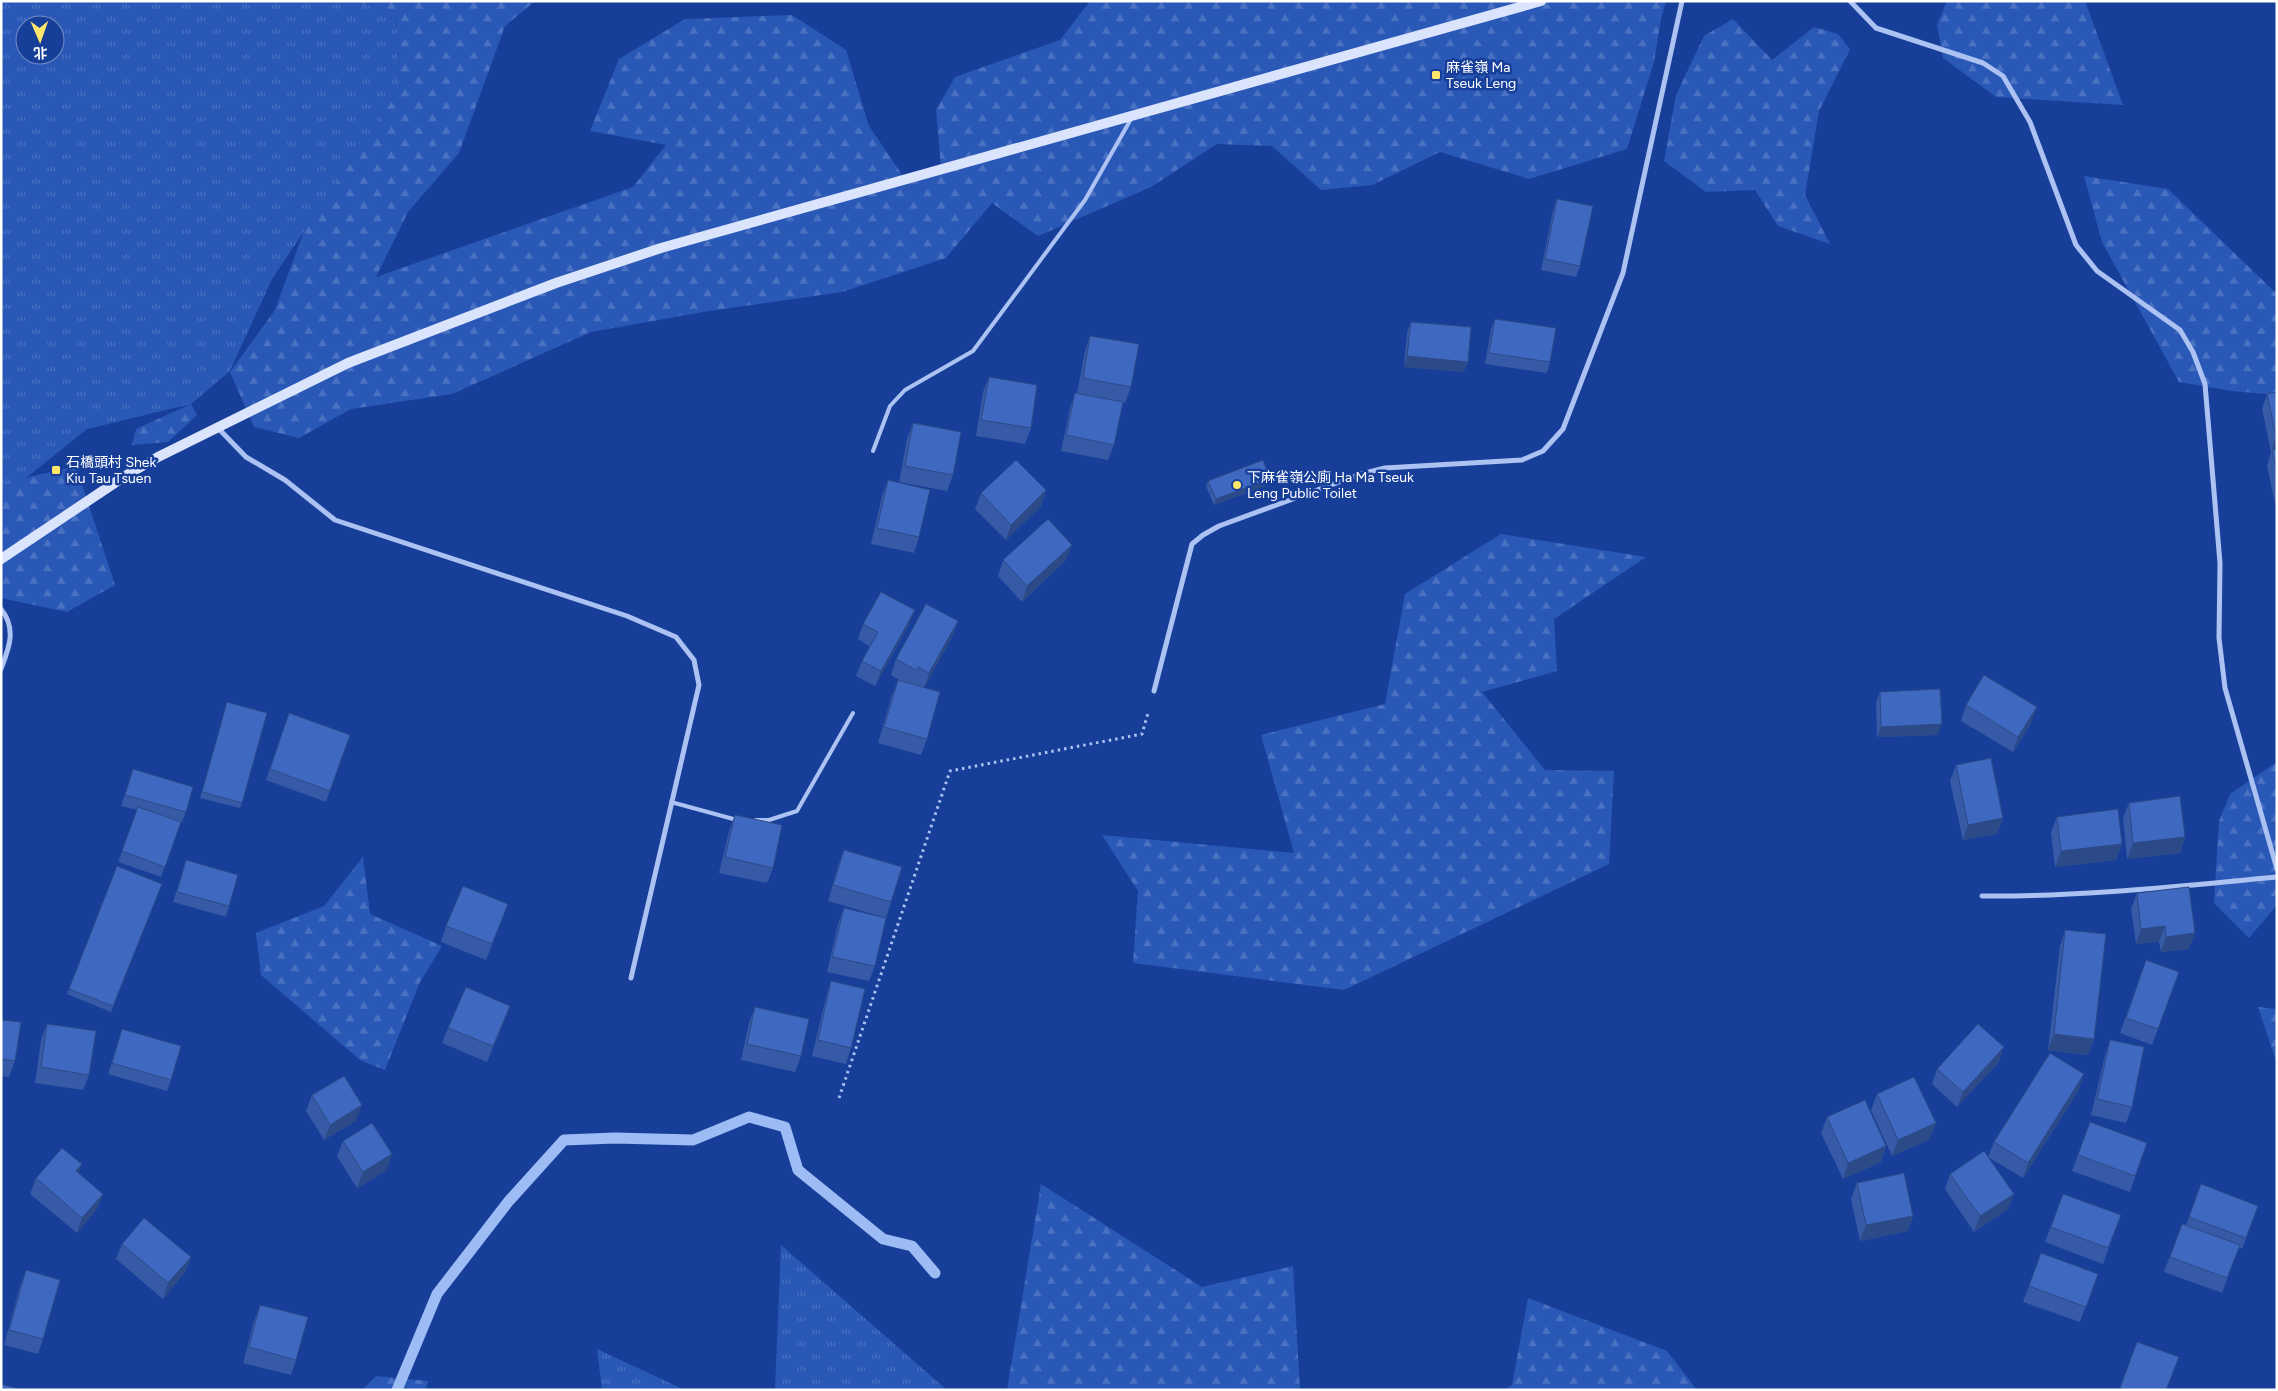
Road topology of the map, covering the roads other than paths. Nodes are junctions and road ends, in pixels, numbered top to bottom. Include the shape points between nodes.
1 (1541, 1) edge
2 (1682, 1) edge
3 (1850, 1) edge
4 (1133, 116) junction
5 (217, 427) junction
6 (873, 451) dead end
7 (1, 559) edge
8 (1, 609) edge
9 (1, 669) edge
10 (1154, 691) road end
11 (853, 713) dead end
12 (671, 802) junction
13 (740, 821) edge
14 (750, 821) edge
15 (2277, 869) edge
16 (2277, 876) edge
17 (1982, 896) dead end
18 (631, 978) dead end

1 - 4 main road
2 - 10 street via 1623,273 1563,429 1543,452 1522,460 1385,468 1361,474 1203,534 1192,544
3 - 15 street via 1876,28 1983,63 2003,76 2030,122 2076,245 2097,271 2180,330 2193,352 2205,384 2220,563 2219,638 2225,688
4 - 5 main road via 661,248 556,283 348,363
4 - 6 lane via 1080,207 973,351 905,390 890,406
5 - 7 main road via 124,476
5 - 12 street via 246,457 285,480 335,520 627,616 676,638 694,660 698,685
8 - 9 street via 12,636
11 - 14 lane via 797,810 769,820
12 - 13 lane
12 - 18 street
16 - 17 street via 2119,891

